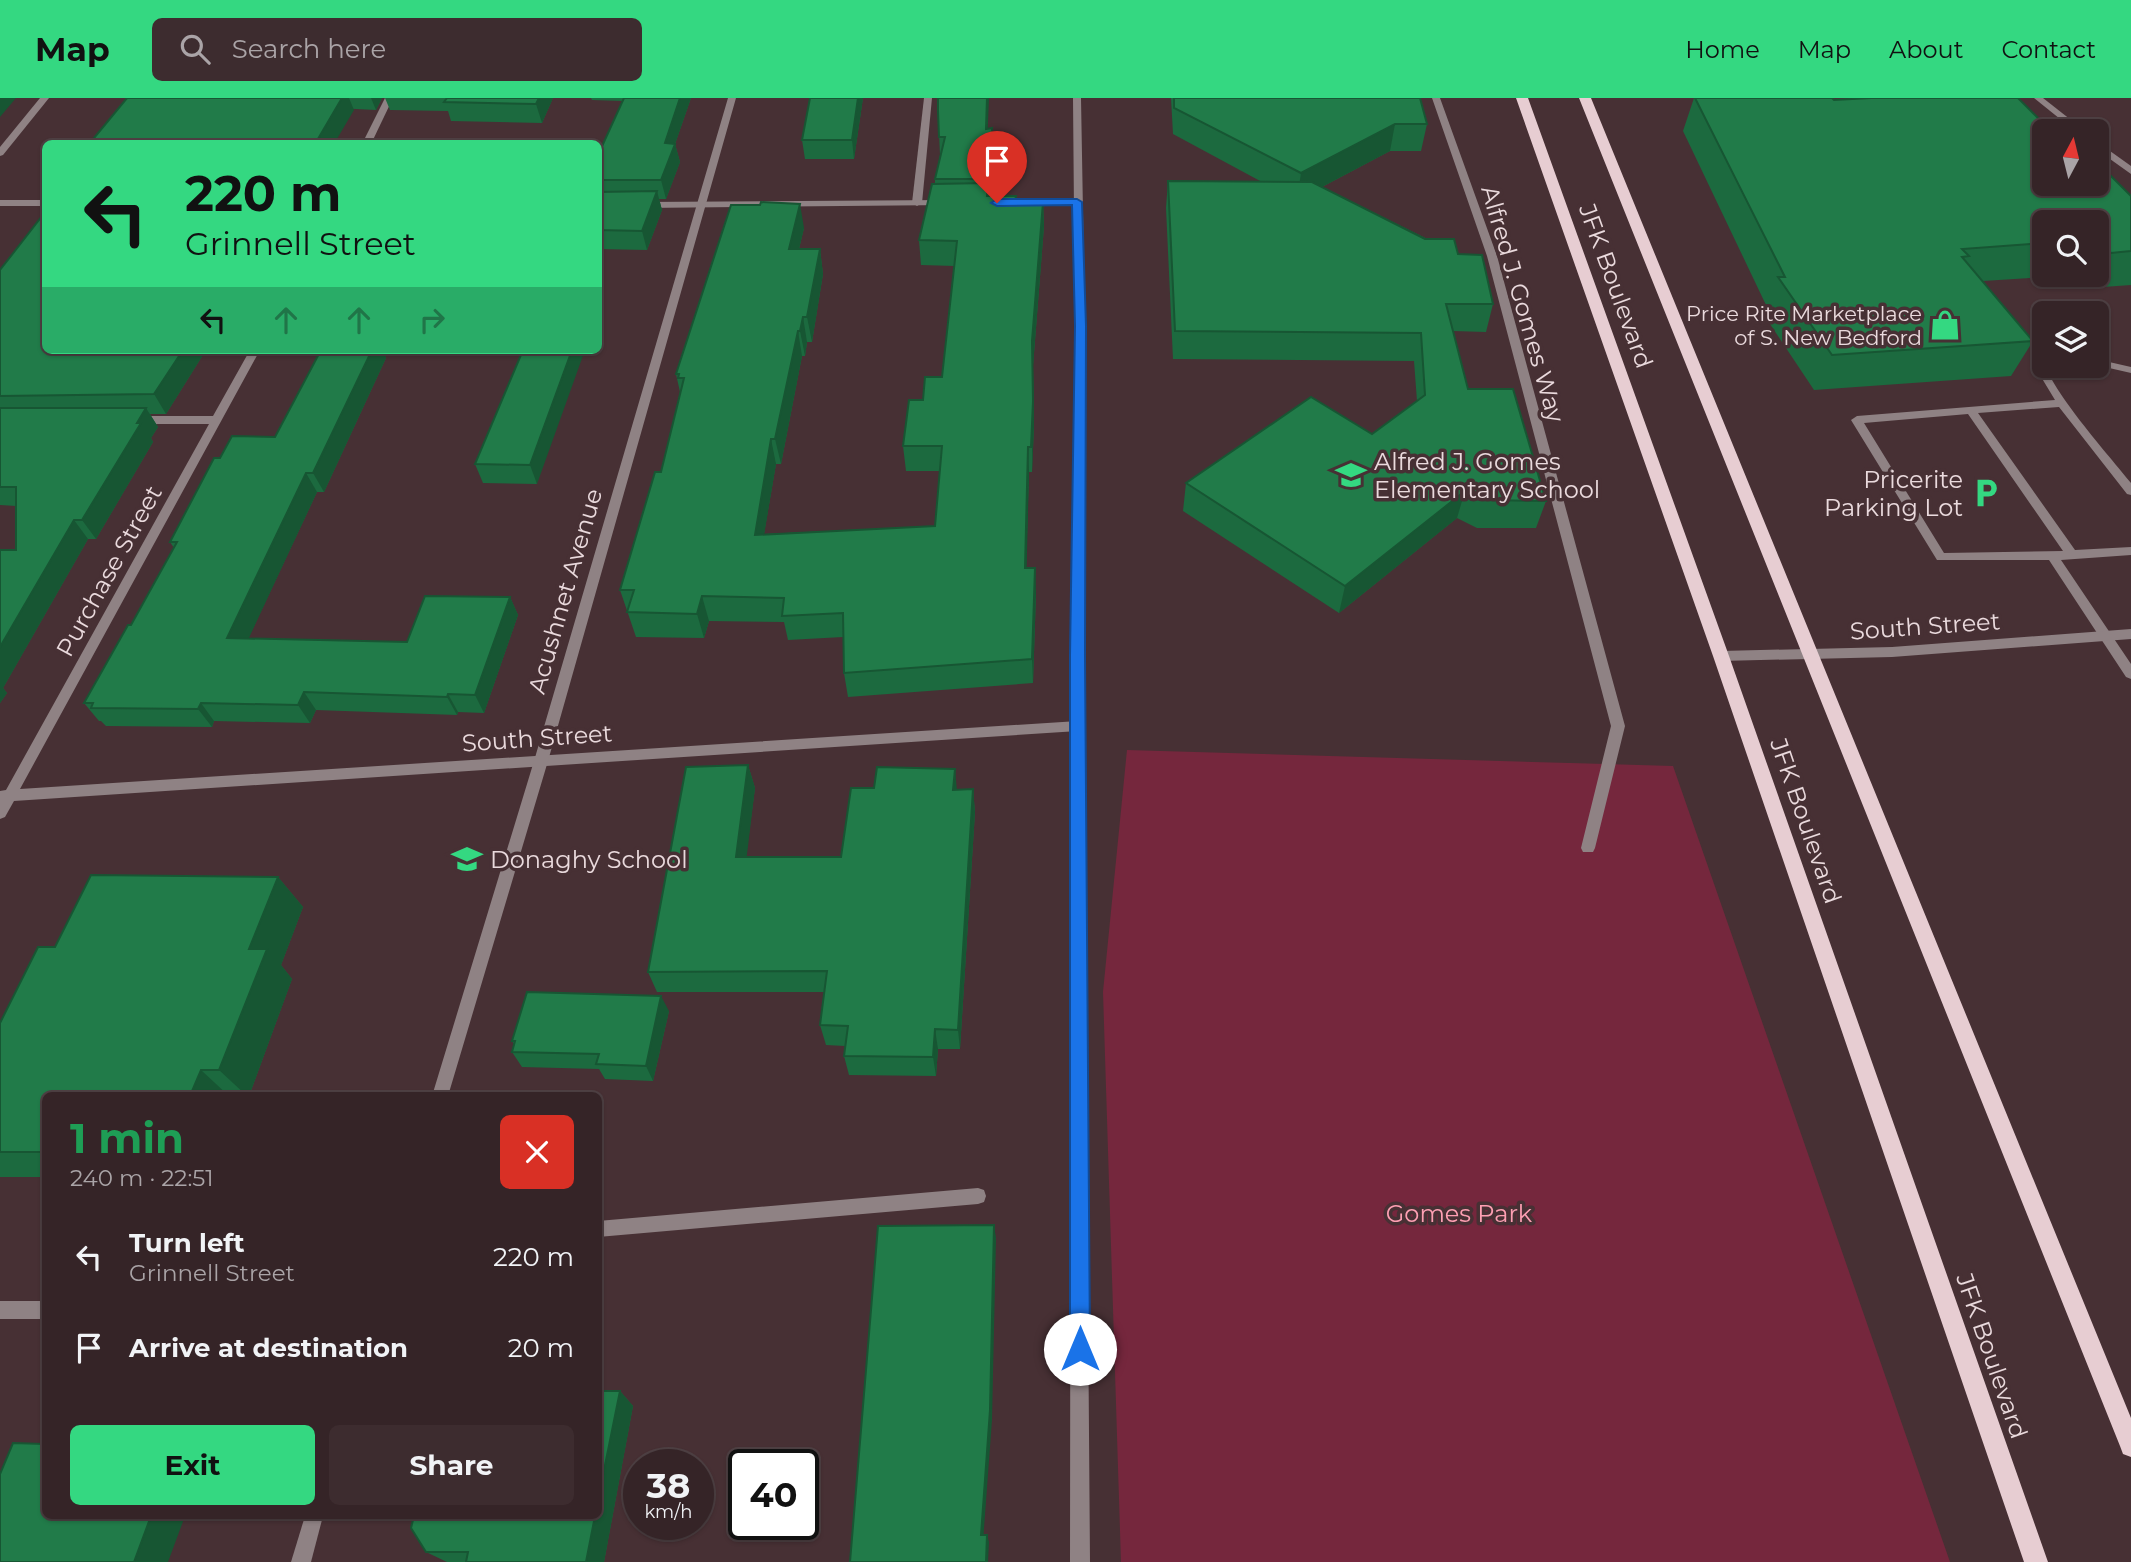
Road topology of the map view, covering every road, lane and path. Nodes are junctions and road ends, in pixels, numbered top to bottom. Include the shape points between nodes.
1 (45, 98) edge
2 (389, 98) edge
3 (732, 98) edge
4 (928, 98) edge
5 (1077, 98) edge
6 (1436, 98) edge
7 (1522, 98) edge
8 (1585, 98) edge
9 (2038, 98) edge
10 (2065, 119) edge
11 (368, 140) edge
12 (0, 153) edge
13 (2109, 154) edge
14 (2131, 171) edge
15 (0, 202) edge
16 (1010, 202) edge
17 (1077, 202) junction
18 (42, 203) edge
19 (957, 203) edge
20 (917, 204) junction
21 (624, 205) edge
22 (701, 206) junction
23 (253, 354) edge
24 (2109, 365) edge
25 (2131, 370) edge
26 (2047, 378) edge
27 (2062, 403) junction
28 (1971, 411) junction
29 (217, 420) junction
30 (122, 421) edge
31 (2131, 491) edge
32 (2131, 551) edge
33 (2072, 555) junction
34 (2052, 556) junction
35 (2131, 634) edge
36 (2105, 636) junction
37 (1810, 655) junction
38 (1721, 656) junction
39 (2131, 674) edge
40 (1078, 726) junction
41 (541, 761) junction
42 (5, 795) edge
43 (0, 813) edge
44 (1588, 848) dead end
45 (441, 1092) edge
46 (978, 1196) dead end
47 (602, 1229) edge
48 (0, 1310) edge
49 (42, 1310) edge
50 (2131, 1446) edge
51 (313, 1519) edge
52 (300, 1562) edge
53 (1080, 1562) edge
54 (2036, 1562) edge

1 - 12 street
2 - 11 street
3 - 22 street, Acushnet Avenue
4 - 20 street
5 - 17 street
6 - 44 street, Alfred J. Gomes Way via 1492,256 1618,726
7 - 38 main road, JFK Boulevard
8 - 37 main road, JFK Boulevard
9 - 10 street
13 - 14 street
15 - 18 street
16 - 17 street
17 - 40 street
19 - 20 street
20 - 22 street
21 - 22 street
22 - 41 street, Acushnet Avenue
23 - 29 street, Purchase Street
24 - 25 street
26 - 27 street
27 - 28 street
27 - 31 street
28 - 33 street
28 - 34 street via 1857,420 1941,557
29 - 30 street
29 - 42 street, Purchase Street
32 - 33 street
33 - 34 street
34 - 36 street
35 - 36 street, South Street
36 - 37 street, South Street
36 - 39 street
37 - 38 street, South Street
37 - 50 main road, JFK Boulevard
38 - 54 main road, JFK Boulevard
40 - 41 street, South Street
40 - 53 street
41 - 42 street, South Street
41 - 45 street, Acushnet Avenue
42 - 43 street, Purchase Street
46 - 47 street
48 - 49 street
51 - 52 street

